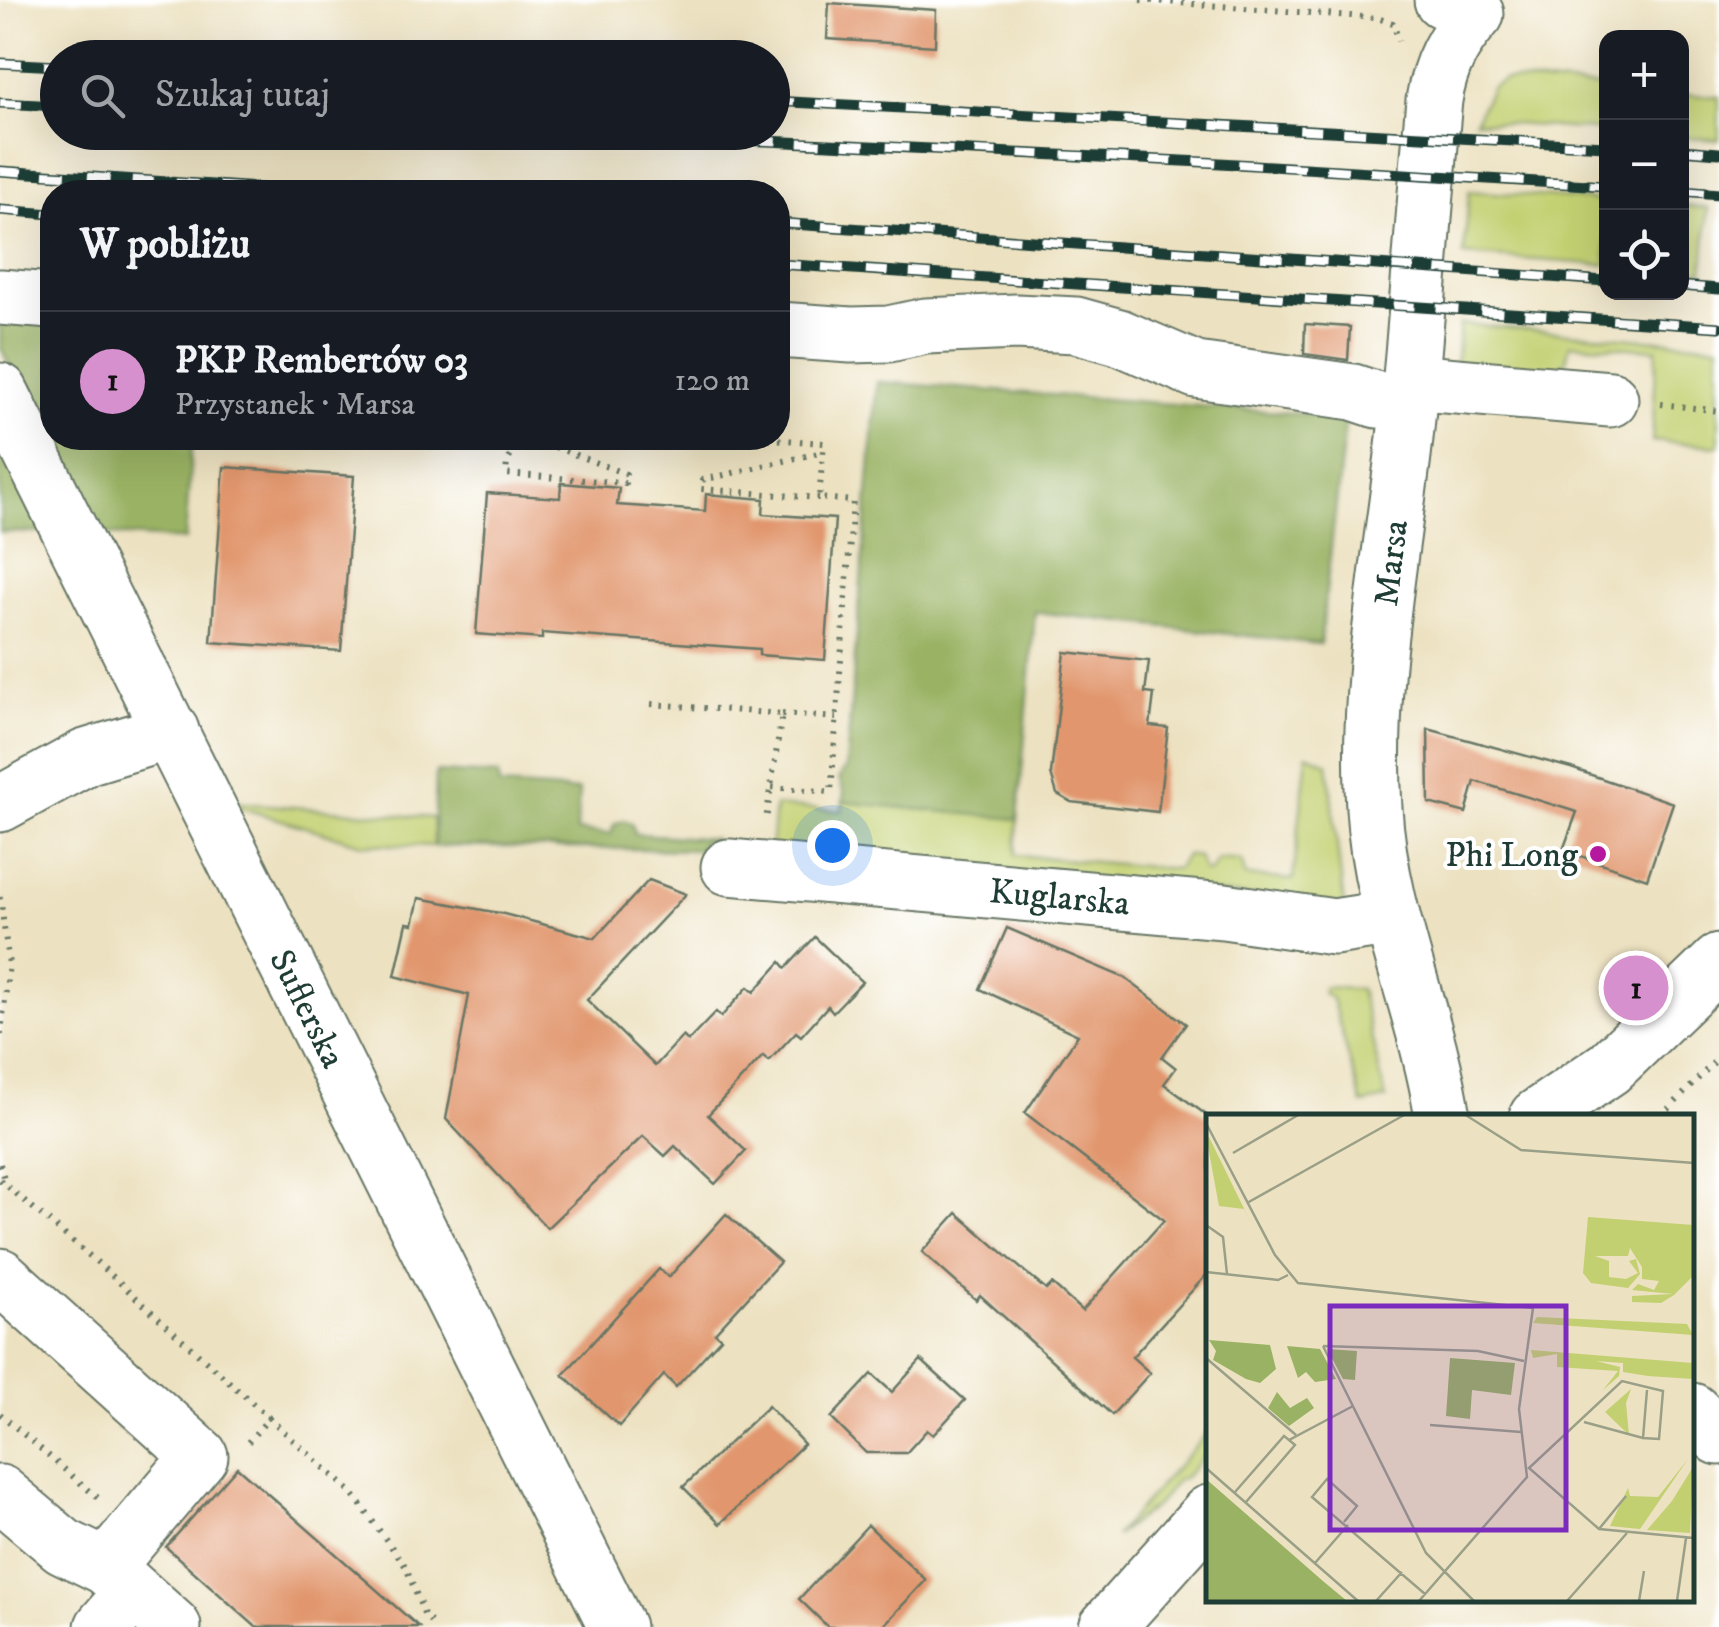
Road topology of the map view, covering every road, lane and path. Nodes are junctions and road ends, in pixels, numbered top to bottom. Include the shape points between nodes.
1 (1140, 0) edge
2 (1306, 0) edge
3 (1459, 7) edge
4 (1305, 13) junction
5 (1403, 52) dead end
6 (0, 297) edge
7 (40, 300) edge
8 (790, 331) edge
9 (1410, 390) junction
10 (0, 391) edge
11 (1610, 399) dead end
12 (790, 440) edge
13 (514, 450) edge
14 (563, 450) edge
15 (823, 452) junction
16 (820, 498) junction
17 (651, 704) dead end
18 (782, 714) junction
19 (837, 718) junction
20 (171, 730) junction
21 (770, 787) junction
22 (0, 804) edge
23 (767, 806) dead end
24 (729, 867) dead end
25 (0, 897) edge
26 (1392, 918) junction
27 (1719, 962) edge
28 (0, 1042) edge
29 (1719, 1057) edge
30 (1442, 1114) edge
31 (1541, 1114) edge
32 (1664, 1114) edge
33 (0, 1164) edge
34 (3, 1182) edge
35 (0, 1276) edge
36 (1694, 1413) edge
37 (0, 1414) edge
38 (269, 1418) junction
39 (1719, 1437) edge
40 (244, 1446) dead end
41 (0, 1494) edge
42 (104, 1504) dead end
43 (1206, 1516) edge
44 (114, 1595) edge
45 (173, 1627) edge
46 (437, 1627) edge
47 (618, 1627) edge
48 (1107, 1627) edge

1 - 4 path
2 - 4 path
3 - 9 street, Marsa via 1436,88
4 - 5 path via 1393,23
6 - 7 street
8 - 9 street via 851,335 926,326 1076,325 1196,370 1376,400
9 - 11 street
9 - 26 street, Marsa via 1372,751 1377,846
10 - 20 street, Suflerska
12 - 15 path via 824,443
13 - 14 path via 506,474 625,483 626,474
15 - 16 path
15 - 16 path via 703,480 701,489
16 - 19 path via 853,501
17 - 18 path
18 - 19 path
18 - 21 path
19 - 21 path via 830,792
20 - 22 street via 86,756
20 - 47 street, Suflerska
21 - 23 path
24 - 26 street, Kuglarska via 1224,911 1334,927
25 - 28 path via 9,964
26 - 30 street, Marsa
27 - 31 street via 1609,1068
29 - 32 path
33 - 34 path
34 - 38 path
35 - 44 street via 200,1456
36 - 39 street
37 - 42 path
38 - 40 path
38 - 46 path via 352,1492 406,1567 425,1617
41 - 44 street
43 - 48 street
44 - 45 street

